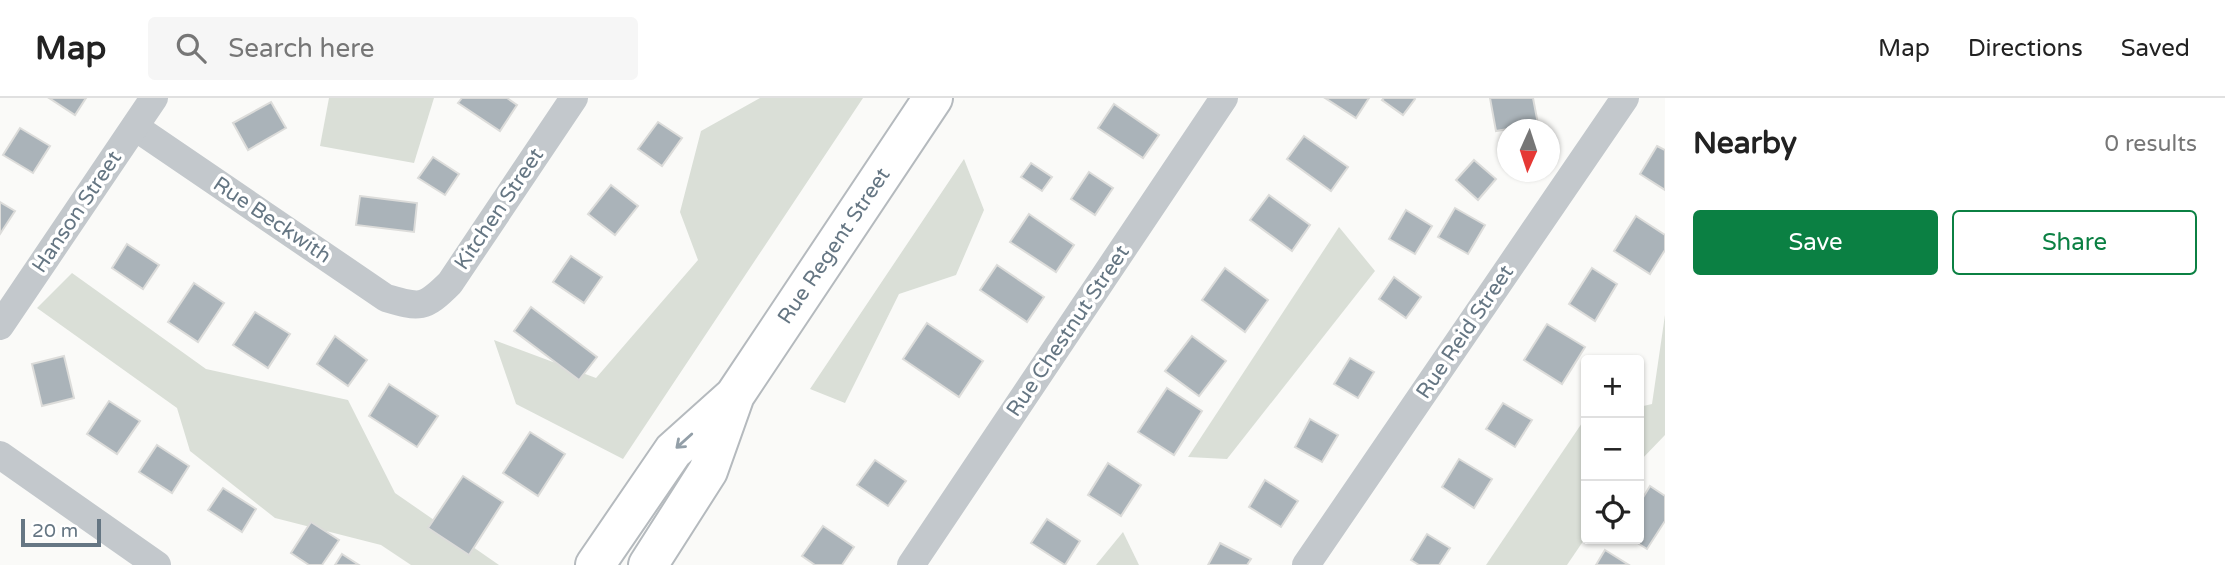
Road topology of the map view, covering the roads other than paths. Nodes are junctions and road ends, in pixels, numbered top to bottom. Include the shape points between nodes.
1 (154, 98) edge
2 (575, 98) edge
3 (933, 98) edge
4 (1224, 98) edge
5 (1625, 98) edge
6 (135, 127) junction
7 (413, 306) joint
8 (0, 326) edge
9 (735, 395) junction
10 (0, 454) edge
11 (157, 565) edge
12 (595, 565) edge
13 (648, 565) edge
14 (911, 565) edge
15 (1306, 565) edge

1 - 6 street, Hanson Street
2 - 7 street, Kitchen Street via 450,283 431,302
3 - 9 main road, Rue Regent Street
4 - 14 street, Rue Chestnut Street
5 - 15 street, Rue Reid Street
6 - 7 street, Rue Beckwith via 386,298
6 - 8 street, Hanson Street
9 -> 12 main road, Rue Regent Street via 673,451
9 - 13 main road, Rue Regent Street via 708,471
10 - 11 street

